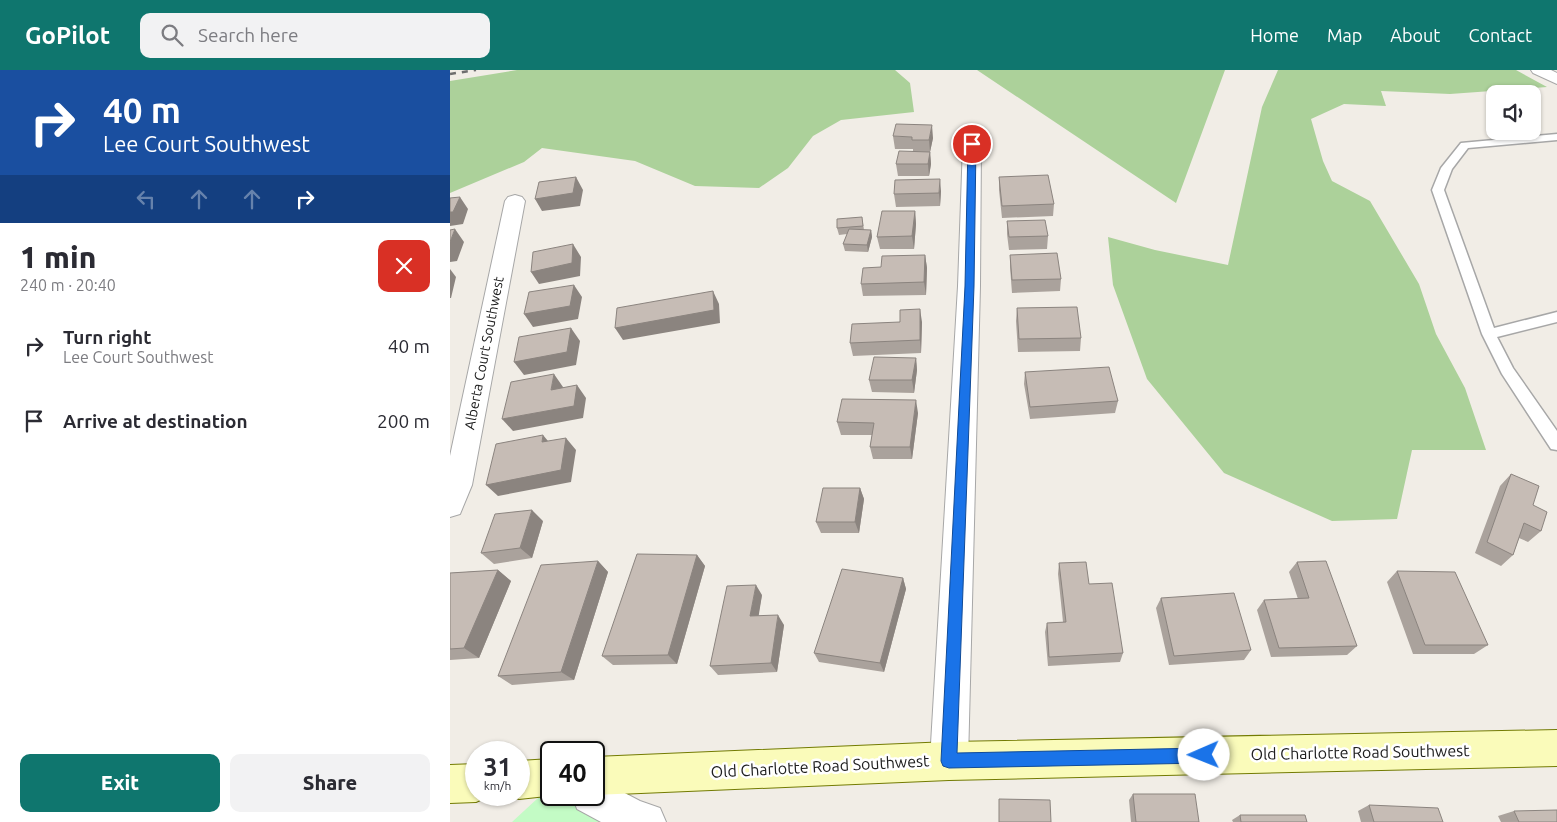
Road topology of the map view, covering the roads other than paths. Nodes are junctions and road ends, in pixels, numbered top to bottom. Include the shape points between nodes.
1 (1539, 70) edge
2 (1557, 79) edge
3 (1557, 137) edge
4 (972, 144) dead end
5 (515, 201) dead end
6 (1557, 317) edge
7 (1489, 334) junction
8 (1557, 444) edge
9 (450, 505) edge
10 (1557, 748) edge
11 (949, 761) junction
12 (605, 776) edge
13 (465, 783) edge
14 (450, 784) edge
15 (605, 803) edge
16 (646, 822) edge

1 - 2 street
3 - 7 lane via 1465,146 1447,168 1438,190
4 - 11 street
5 - 9 street, Alberta Court Southwest via 458,485
6 - 7 lane
7 - 8 lane via 1507,370
10 - 11 street, Old Charlotte Road Southwest
11 - 12 street, Old Charlotte Road Southwest
13 - 14 street
15 - 16 street

